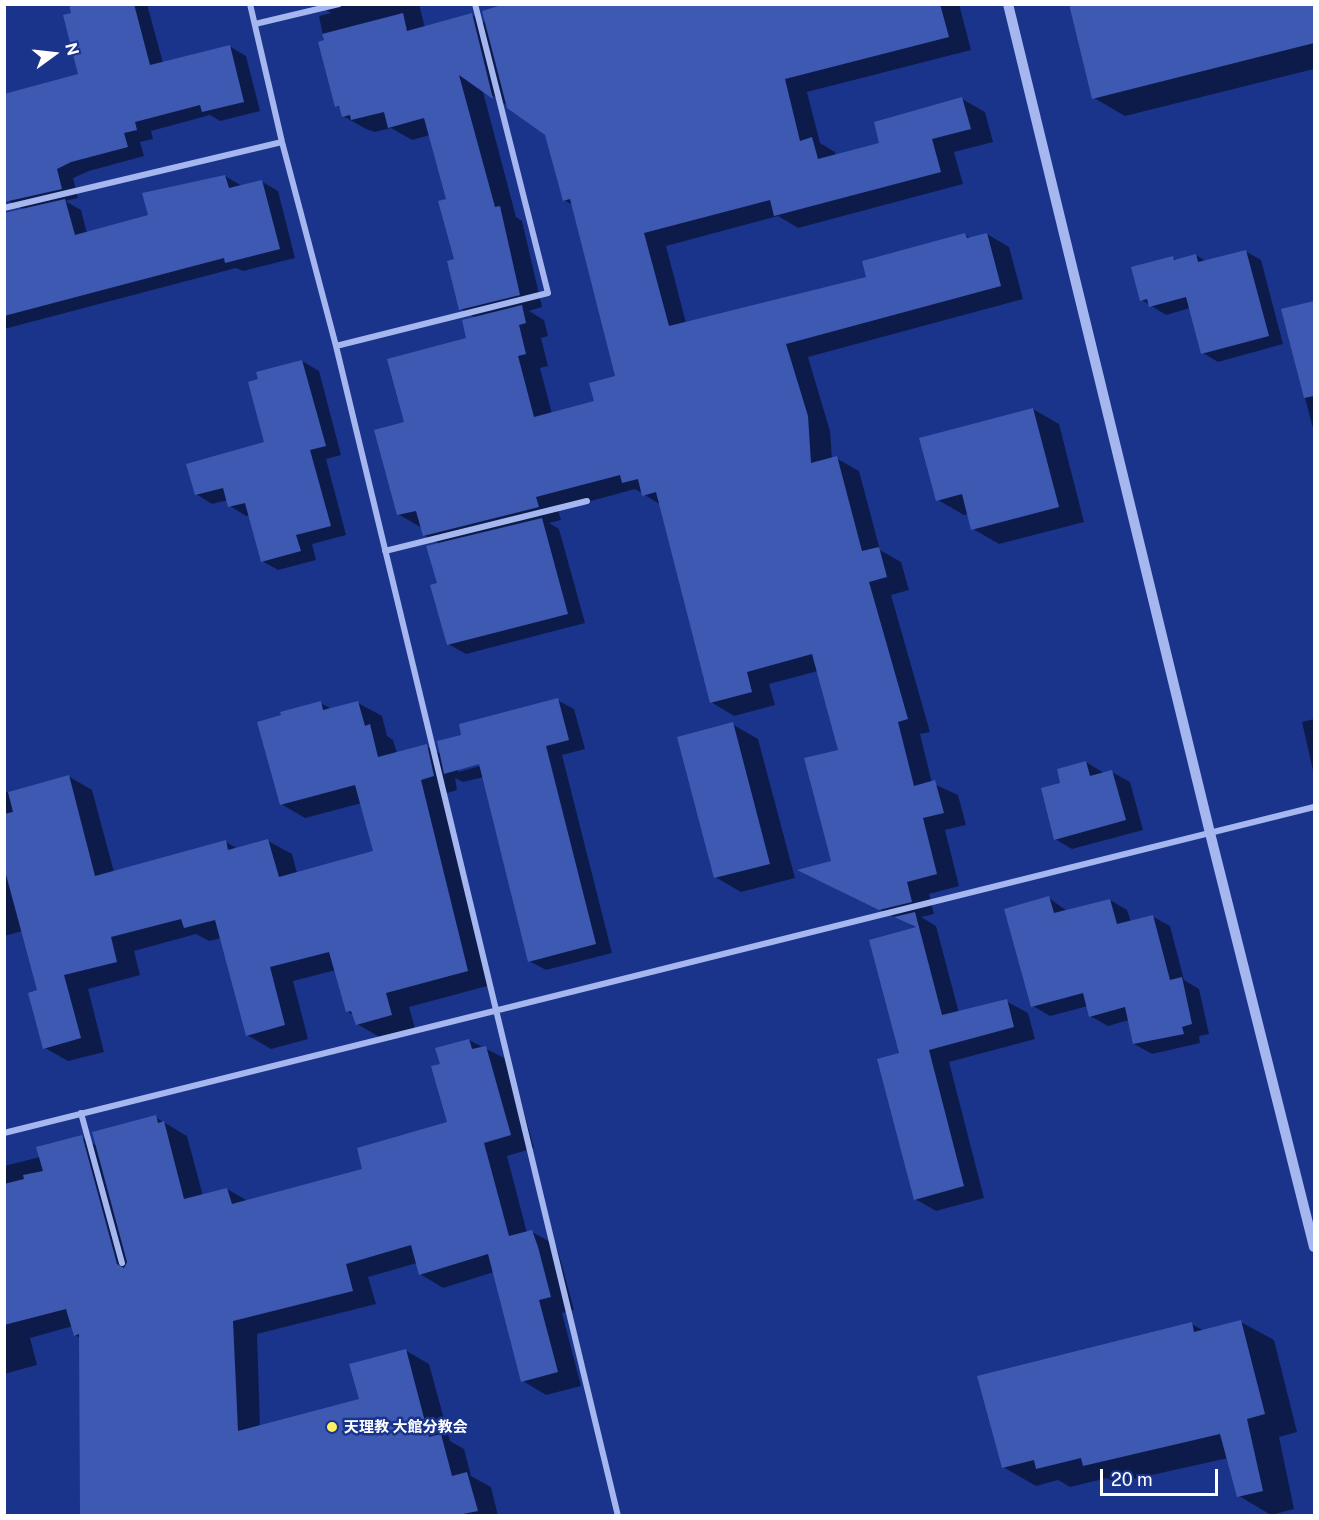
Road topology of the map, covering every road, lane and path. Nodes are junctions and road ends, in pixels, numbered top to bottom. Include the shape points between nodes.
1 (250, 4) edge
2 (339, 4) edge
3 (475, 4) edge
4 (1008, 4) edge
5 (255, 24) junction
6 (282, 142) junction
7 (4, 208) edge
8 (336, 346) junction
9 (587, 501) dead end
10 (385, 550) junction
11 (1314, 807) edge
12 (1210, 833) junction
13 (495, 1010) junction
14 (81, 1113) junction
15 (4, 1132) edge
16 (1314, 1246) edge
17 (122, 1263) dead end
18 (618, 1515) edge

1 - 5 street
2 - 5 street
3 - 8 street via 548,293
4 - 12 street
5 - 6 street
6 - 7 street
6 - 8 street
8 - 10 street
9 - 10 street
10 - 13 street
11 - 12 street
12 - 13 street
12 - 16 street
13 - 14 street
13 - 18 street
14 - 15 street
14 - 17 street

